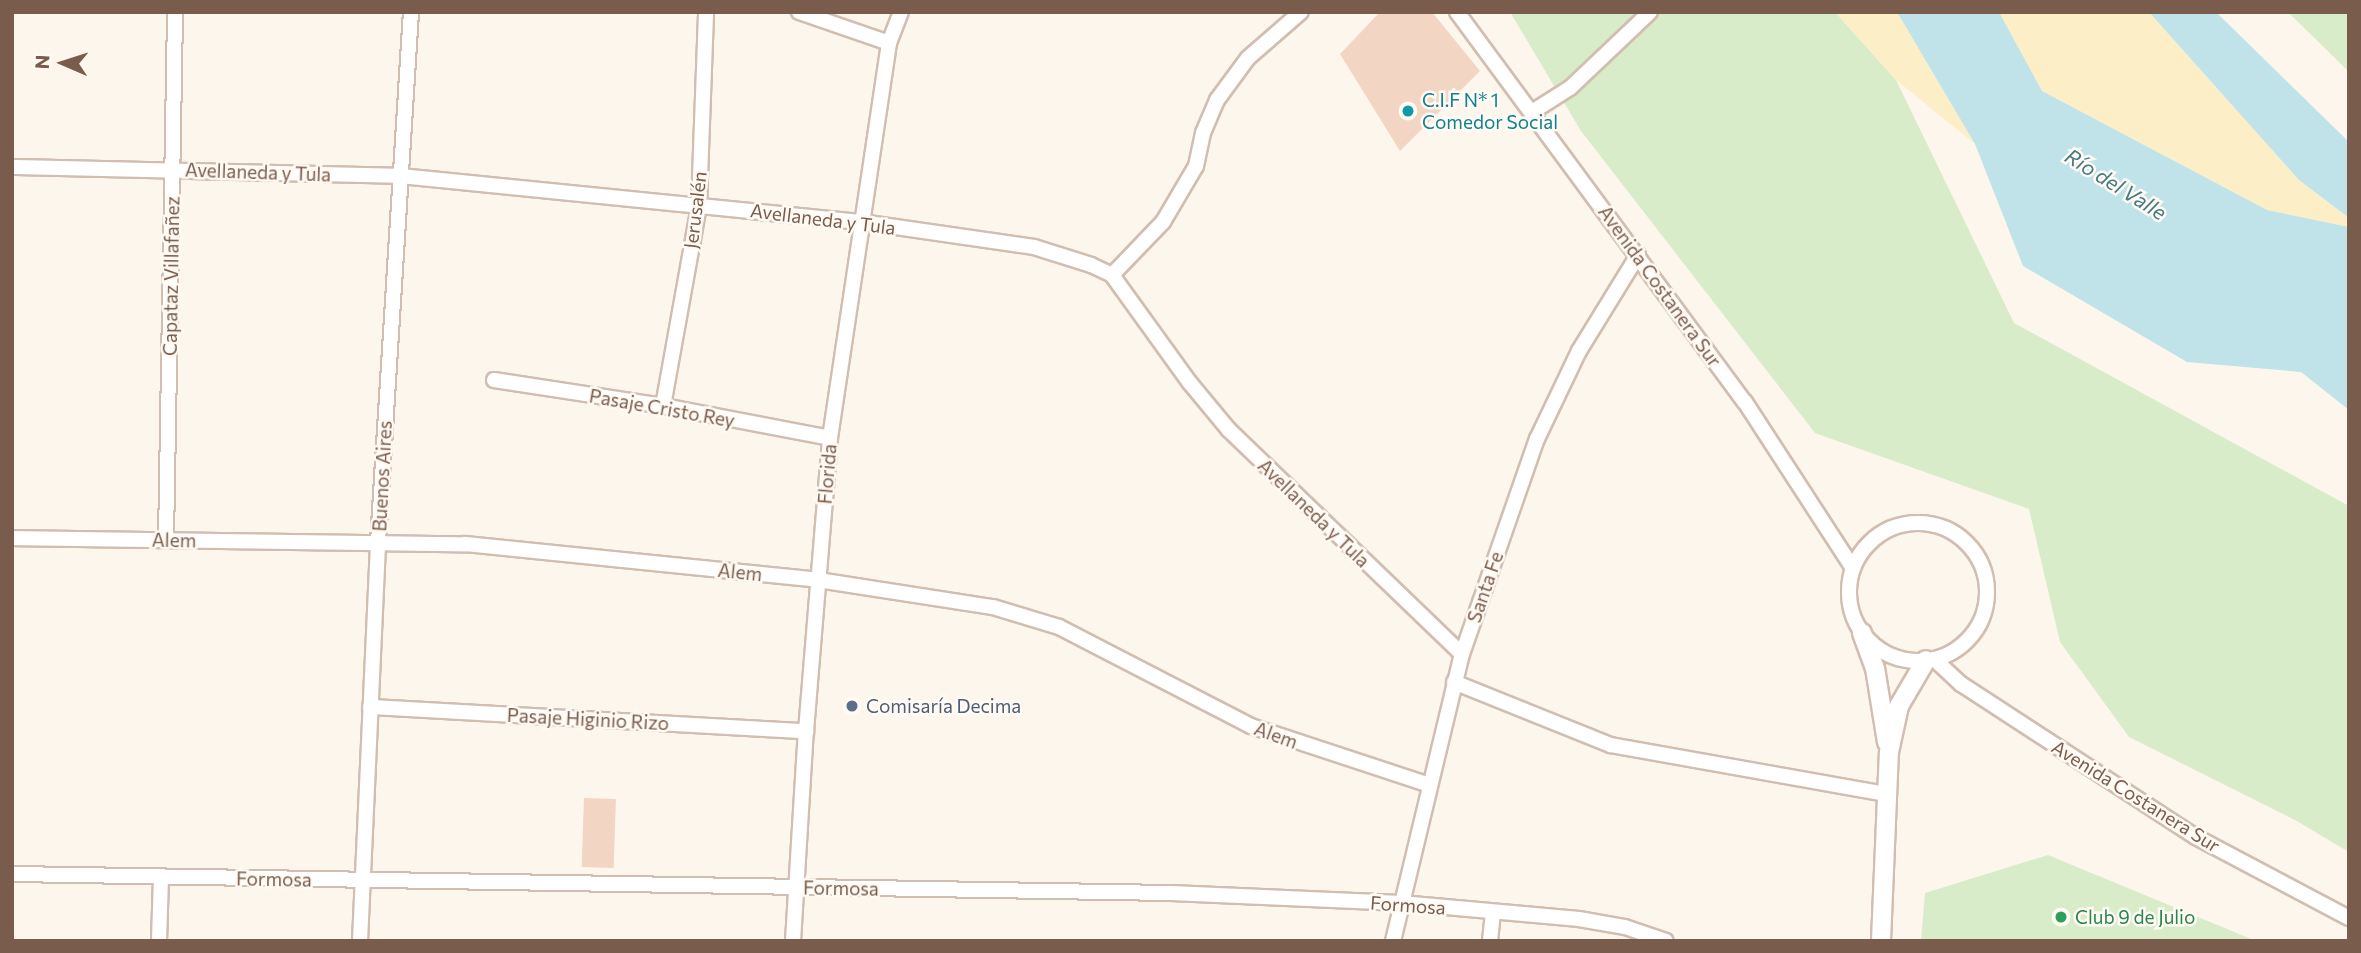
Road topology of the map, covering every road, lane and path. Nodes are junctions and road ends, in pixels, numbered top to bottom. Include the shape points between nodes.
1 (175, 12) edge
2 (411, 12) edge
3 (706, 12) edge
4 (799, 12) edge
5 (901, 12) edge
6 (1301, 12) edge
7 (1457, 12) edge
8 (1650, 12) edge
9 (889, 43) junction
10 (1532, 112) junction
11 (12, 167) edge
12 (173, 170) junction
13 (400, 176) junction
14 (699, 205) junction
15 (861, 222) junction
16 (1639, 256) junction
17 (1112, 275) junction
18 (494, 380) dead end
19 (663, 406) junction
20 (830, 439) junction
21 (12, 538) edge
22 (166, 540) junction
23 (378, 542) junction
24 (1853, 568) junction
25 (818, 580) junction
26 (1862, 633) junction
27 (1462, 654) junction
28 (1930, 660) junction
29 (1454, 682) junction
30 (370, 707) junction
31 (806, 731) junction
32 (1889, 752) junction
33 (1429, 785) junction
34 (1887, 794) junction
35 (12, 874) edge
36 (161, 877) junction
37 (363, 880) junction
38 (796, 887) junction
39 (1401, 904) junction
40 (1493, 912) junction
41 (2349, 918) edge
42 (159, 941) edge
43 (360, 941) edge
44 (793, 941) edge
45 (1393, 941) edge
46 (1490, 941) edge
47 (1666, 941) edge
48 (1881, 941) edge

1 - 12 street, Capataz Villafañez
2 - 13 street, Buenos Aires
3 - 14 street, Jerusalén
4 - 9 street
5 - 9 street, Florida
6 - 17 street via 1248,58 1217,100 1196,166 1163,222
7 - 10 street, Avenida Costanera Sur
8 - 10 street via 1570,88
9 - 15 street, Florida
10 - 16 street, Avenida Costanera Sur
11 - 12 street, Avellaneda y Tula
12 - 13 street, Avellaneda y Tula
12 - 22 street, Capataz Villafañez
13 - 14 street, Avellaneda y Tula
13 - 23 street, Buenos Aires
14 - 15 street, Avellaneda y Tula
14 - 19 street, Jerusalén
15 - 17 street, Avellaneda y Tula via 1034,247
15 - 20 street, Florida
16 - 24 street, Avenida Costanera Sur via 1745,402
16 - 27 street, Santa Fe via 1579,351 1537,439
17 - 27 street, Avellaneda y Tula via 1229,430
18 - 19 street, Pasaje Cristo Rey
19 - 20 street, Pasaje Cristo Rey
20 - 25 street, Florida
21 - 22 street, Alem
22 - 23 street, Alem
23 - 25 street, Alem via 465,544
23 - 30 street, Buenos Aires
24 - 26 street via 1849,602
24 - 28 street via 1868,543 1905,523 1940,526 1970,545 1984,570 1984,612 1970,638 1954,651
25 - 31 street, Florida
25 - 33 street, Alem via 993,607 1059,627 1251,726
26 - 28 street via 1894,657
26 - 32 street via 1880,690
27 - 29 street, Santa Fe
28 - 32 street via 1899,706
28 - 41 street, Avenida Costanera Sur via 2196,836
29 - 33 street, Santa Fe
29 - 34 street via 1611,745
30 - 31 street, Pasaje Higinio Rizo
30 - 37 street, Buenos Aires
31 - 38 street, Florida
32 - 34 street
33 - 39 street, Santa Fe
34 - 48 street
35 - 36 street, Formosa
36 - 37 street, Formosa
36 - 42 street
37 - 38 street, Formosa
37 - 43 street, Buenos Aires
38 - 39 street, Formosa via 1171,893
38 - 44 street, Florida
39 - 40 street, Formosa
39 - 45 street, Santa Fe
40 - 46 street
40 - 47 street, Formosa via 1625,927

